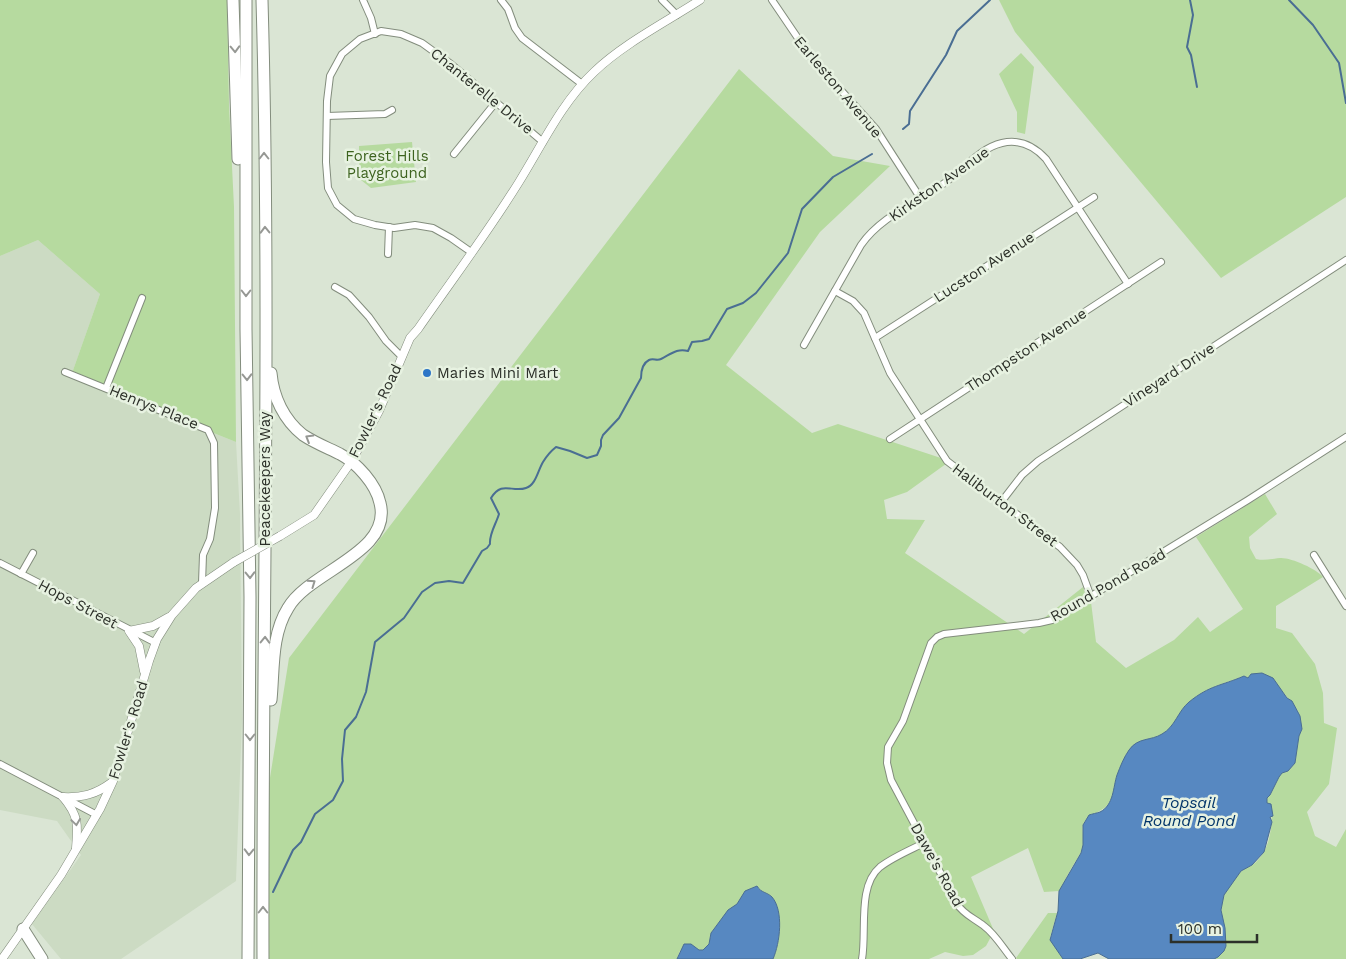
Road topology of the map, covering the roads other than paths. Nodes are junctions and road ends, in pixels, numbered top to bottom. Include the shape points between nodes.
1 (233, 0) edge
2 (246, 0) edge
3 (262, 0) edge
4 (364, 0) edge
5 (501, 0) edge
6 (662, 0) edge
7 (700, 0) edge
8 (772, 0) edge
9 (677, 15) junction
10 (375, 34) junction
11 (582, 84) junction
12 (496, 102) junction
13 (392, 110) dead end
14 (327, 116) junction
15 (543, 142) junction
16 (454, 154) dead end
17 (1094, 197) dead end
18 (921, 199) junction
19 (1078, 207) junction
20 (389, 227) junction
21 (471, 252) junction
22 (388, 254) dead end
23 (265, 256) junction
24 (245, 258) junction
25 (1346, 260) edge
26 (1161, 262) dead end
27 (1128, 284) junction
28 (335, 287) dead end
29 (835, 291) junction
30 (142, 298) dead end
31 (875, 338) junction
32 (804, 345) dead end
33 (402, 356) junction
34 (65, 372) dead end
35 (106, 388) junction
36 (920, 419) junction
37 (1346, 436) edge
38 (890, 439) dead end
39 (351, 462) junction
40 (1002, 501) junction
41 (33, 553) dead end
42 (1314, 556) dead end
43 (0, 563) edge
44 (21, 574) junction
45 (202, 583) junction
46 (1091, 597) junction
47 (1346, 606) edge
48 (172, 614) junction
49 (129, 631) junction
50 (156, 644) junction
51 (144, 676) junction
52 (887, 754) joint
53 (264, 758) junction
54 (0, 764) edge
55 (112, 781) junction
56 (63, 797) junction
57 (97, 815) junction
58 (924, 843) junction
59 (76, 851) junction
60 (248, 891) junction
61 (24, 929) junction
62 (2, 959) edge
63 (42, 959) edge
64 (240, 959) edge
65 (248, 959) edge
66 (263, 959) edge
67 (862, 959) edge
68 (1012, 959) edge

1 -> 24 highway
2 - 24 highway, Peacekeepers Way
23 -> 3 highway, Peacekeepers Way
4 - 10 street
5 - 11 street via 522,38
6 - 9 street
7 - 9 street, Fowler's Road
8 - 18 street, Earleston Avenue via 810,56 876,130
9 - 11 street, Fowler's Road via 619,52
10 - 12 street, Chanterelle Drive via 401,34 422,43
10 - 14 street, Chanterelle Drive via 360,39 342,54 330,76
11 - 15 street, Fowler's Road
12 - 15 street, Chanterelle Drive
12 - 16 street
13 - 14 street via 385,114
14 - 20 street, Chanterelle Drive via 328,188 337,205 354,219
15 - 21 street, Fowler's Road
17 - 19 street, Lucston Avenue
18 - 19 street, Kirkston Avenue via 986,149 1014,142 1039,151
18 - 29 street, Kirkston Avenue via 871,232
19 - 27 street, Kirkston Avenue
19 - 31 street, Lucston Avenue
20 - 21 street, Chanterelle Drive via 415,225 433,228
20 - 22 street
21 - 33 street, Fowler's Road via 410,338
39 -> 23 highway via 302,434 279,405 272,379
53 -> 23 highway, Peacekeepers Way
24 -> 60 highway, Peacekeepers Way via 250,597
25 - 40 street, Vineyard Drive via 1038,461 1022,475
26 - 27 street, Thompston Avenue
27 - 36 street, Thompston Avenue
28 - 33 street via 349,294
29 - 31 street, Haliburton Street via 861,308
29 - 32 street, Kirkston Avenue
30 - 35 street
31 - 36 street, Haliburton Street via 890,373
33 - 39 street, Fowler's Road via 379,411
34 - 35 street, Henrys Place
35 - 45 street, Henrys Place via 202,426 212,437 215,508 210,539 203,554
36 - 38 street, Thompston Avenue
36 - 40 street, Haliburton Street via 947,461
37 - 46 street, Round Pond Road
39 - 45 street, Fowler's Road, bridge via 314,515
53 -> 39 highway via 275,650 288,607 303,589 367,546 380,524 376,492
40 - 46 street, Haliburton Street via 1070,556 1083,575
41 - 44 street
42 - 47 street
43 - 44 street, Hops Street
44 - 49 street, Hops Street
45 - 48 street, Fowler's Road
46 - 52 street, Round Pond Road via 1039,624 936,637
48 - 49 street via 153,626
48 - 50 street, Fowler's Road
49 - 50 street, Hops Street
49 - 51 street via 140,646
50 - 51 street, Fowler's Road
51 - 55 street, Fowler's Road
52 - 58 street, Dawe's Road via 891,780
66 -> 53 highway, Peacekeepers Way
54 - 56 street
55 - 56 street via 94,793
55 - 57 street, Fowler's Road
56 - 57 street
56 -> 59 street via 76,816
57 - 59 street, Fowler's Road
58 - 67 street via 887,862 872,877 866,900
58 - 68 street, Dawe's Road via 962,911 991,932
59 - 61 street, Fowler's Road
60 - 64 highway
60 - 65 highway, Peacekeepers Way
61 - 62 street, Fowler's Road
61 - 63 highway

